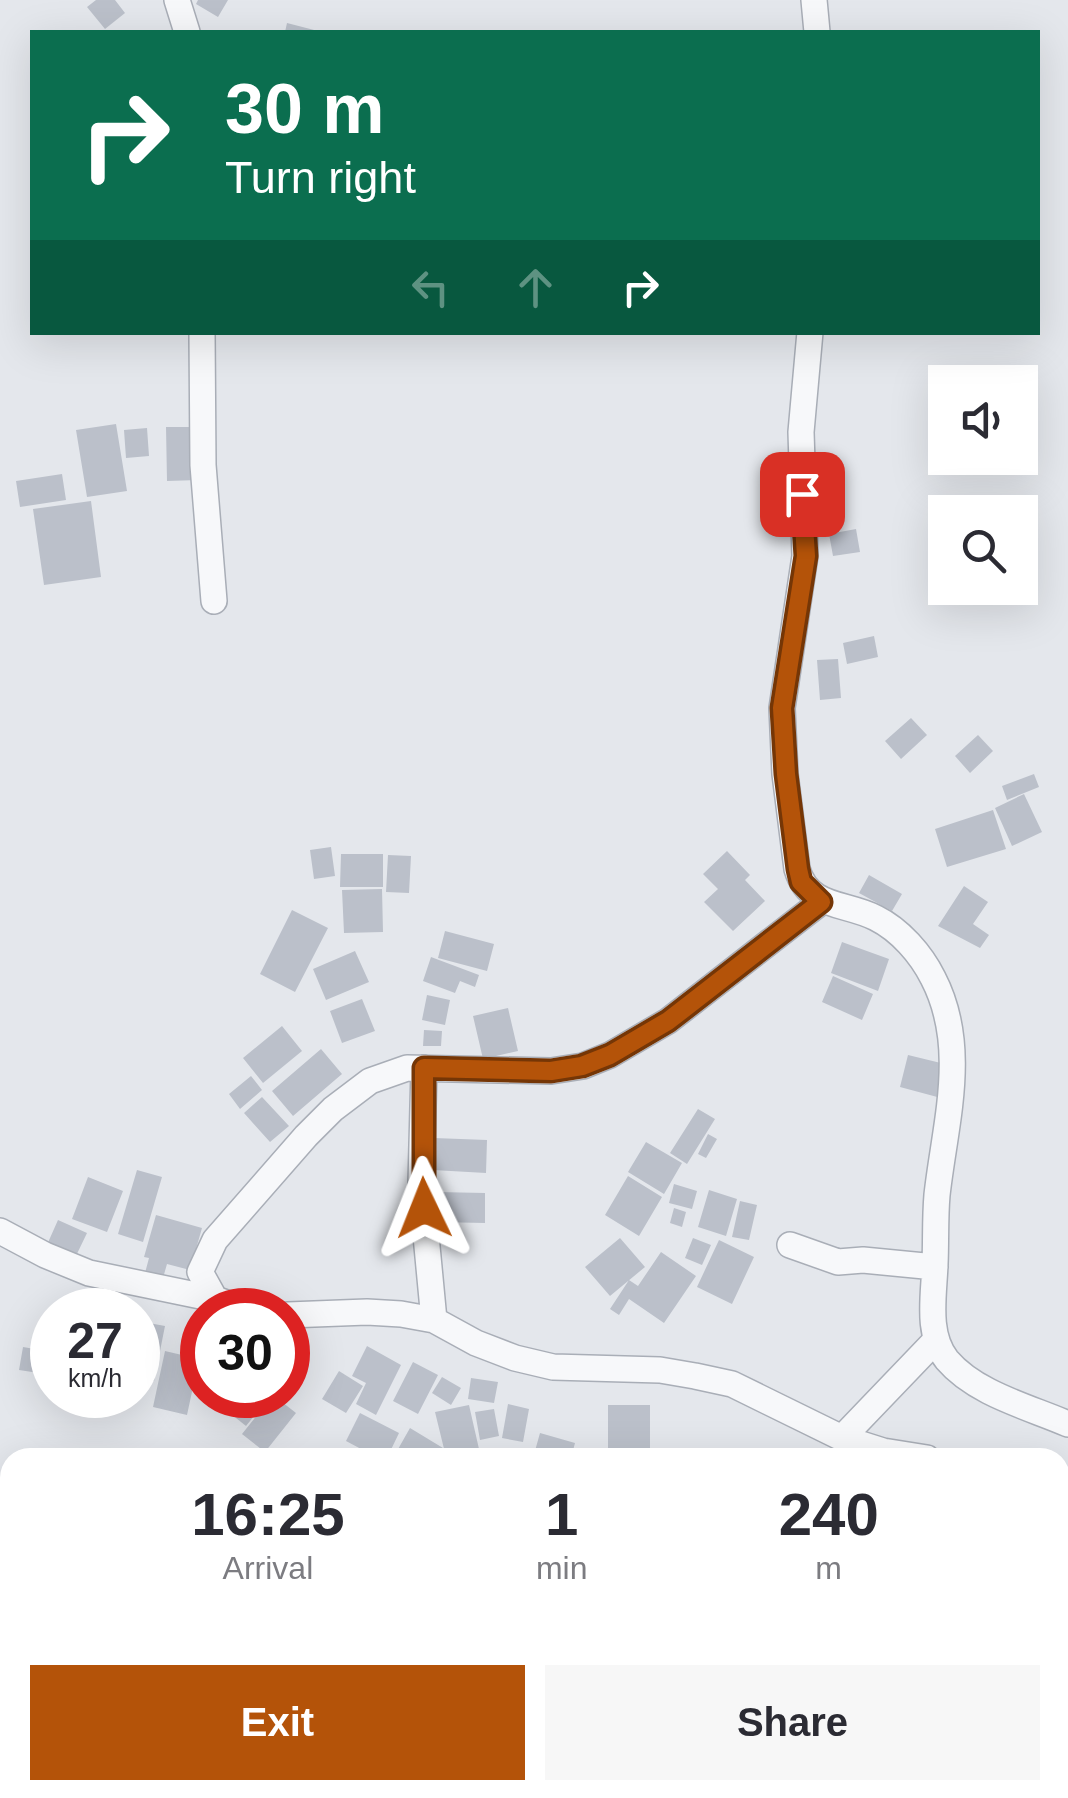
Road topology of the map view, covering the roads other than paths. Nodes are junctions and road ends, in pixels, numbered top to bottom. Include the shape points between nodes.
1 (176, 0) edge
2 (814, 0) edge
3 (185, 30) edge
4 (817, 30) edge
5 (202, 335) edge
6 (810, 335) edge
7 (214, 601) dead end
8 (821, 902) junction
9 (424, 1068) junction
10 (0, 1230) edge
11 (790, 1245) dead end
12 (935, 1267) junction
13 (209, 1288) edge
14 (180, 1292) edge
15 (310, 1314) edge
16 (434, 1320) junction
17 (936, 1340) junction
18 (1068, 1424) edge
19 (842, 1438) junction
20 (874, 1448) edge

1 - 3 street
2 - 4 street
5 - 7 street
6 - 8 street via 801,432 806,556 782,708 798,869
8 - 9 street via 668,1021 610,1055 551,1071
8 - 12 street via 874,916 894,929 933,977 950,1022 954,1080 936,1200
9 - 13 street via 390,1073 333,1109 215,1240 200,1272
9 - 16 street via 421,1183
10 - 14 street via 89,1273
11 - 12 street via 838,1262
12 - 17 street
15 - 16 street
16 - 19 street via 476,1344 553,1367 660,1370 732,1384
17 - 18 street via 946,1359 976,1383
17 - 19 street
19 - 20 street

